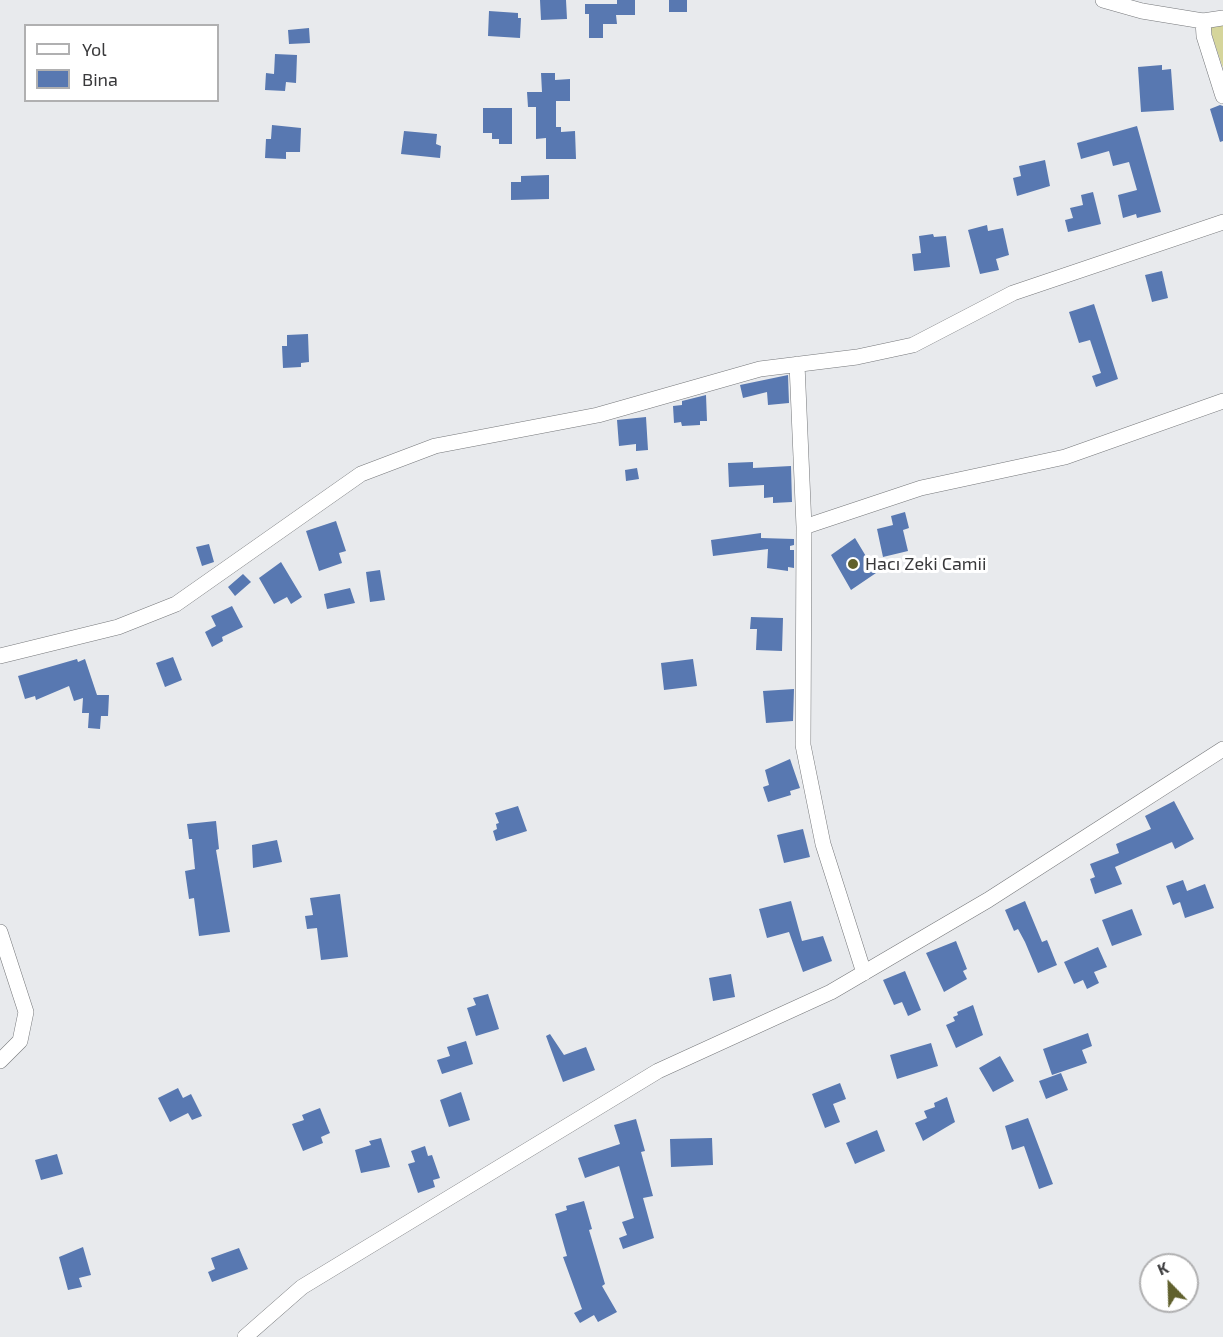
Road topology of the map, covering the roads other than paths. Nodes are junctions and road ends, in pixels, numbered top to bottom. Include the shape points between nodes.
1 (1103, 0) edge
2 (1223, 18) edge
3 (1203, 21) junction
4 (1223, 96) edge
5 (1223, 222) edge
6 (797, 364) junction
7 (1223, 401) edge
8 (804, 526) junction
9 (0, 656) edge
10 (1223, 749) edge
11 (0, 933) edge
12 (864, 973) junction
13 (0, 1061) edge
14 (245, 1337) edge

1 - 3 street
2 - 3 street
3 - 4 street
5 - 6 street via 1013,293 913,345
6 - 8 street
6 - 9 street via 760,369 598,415 425,450 361,474 176,604 118,627
7 - 8 street via 1065,456 921,488
8 - 12 street via 803,745 823,844
10 - 12 street via 988,900
11 - 13 street via 26,1012 20,1041
12 - 14 street via 658,1071 302,1287

